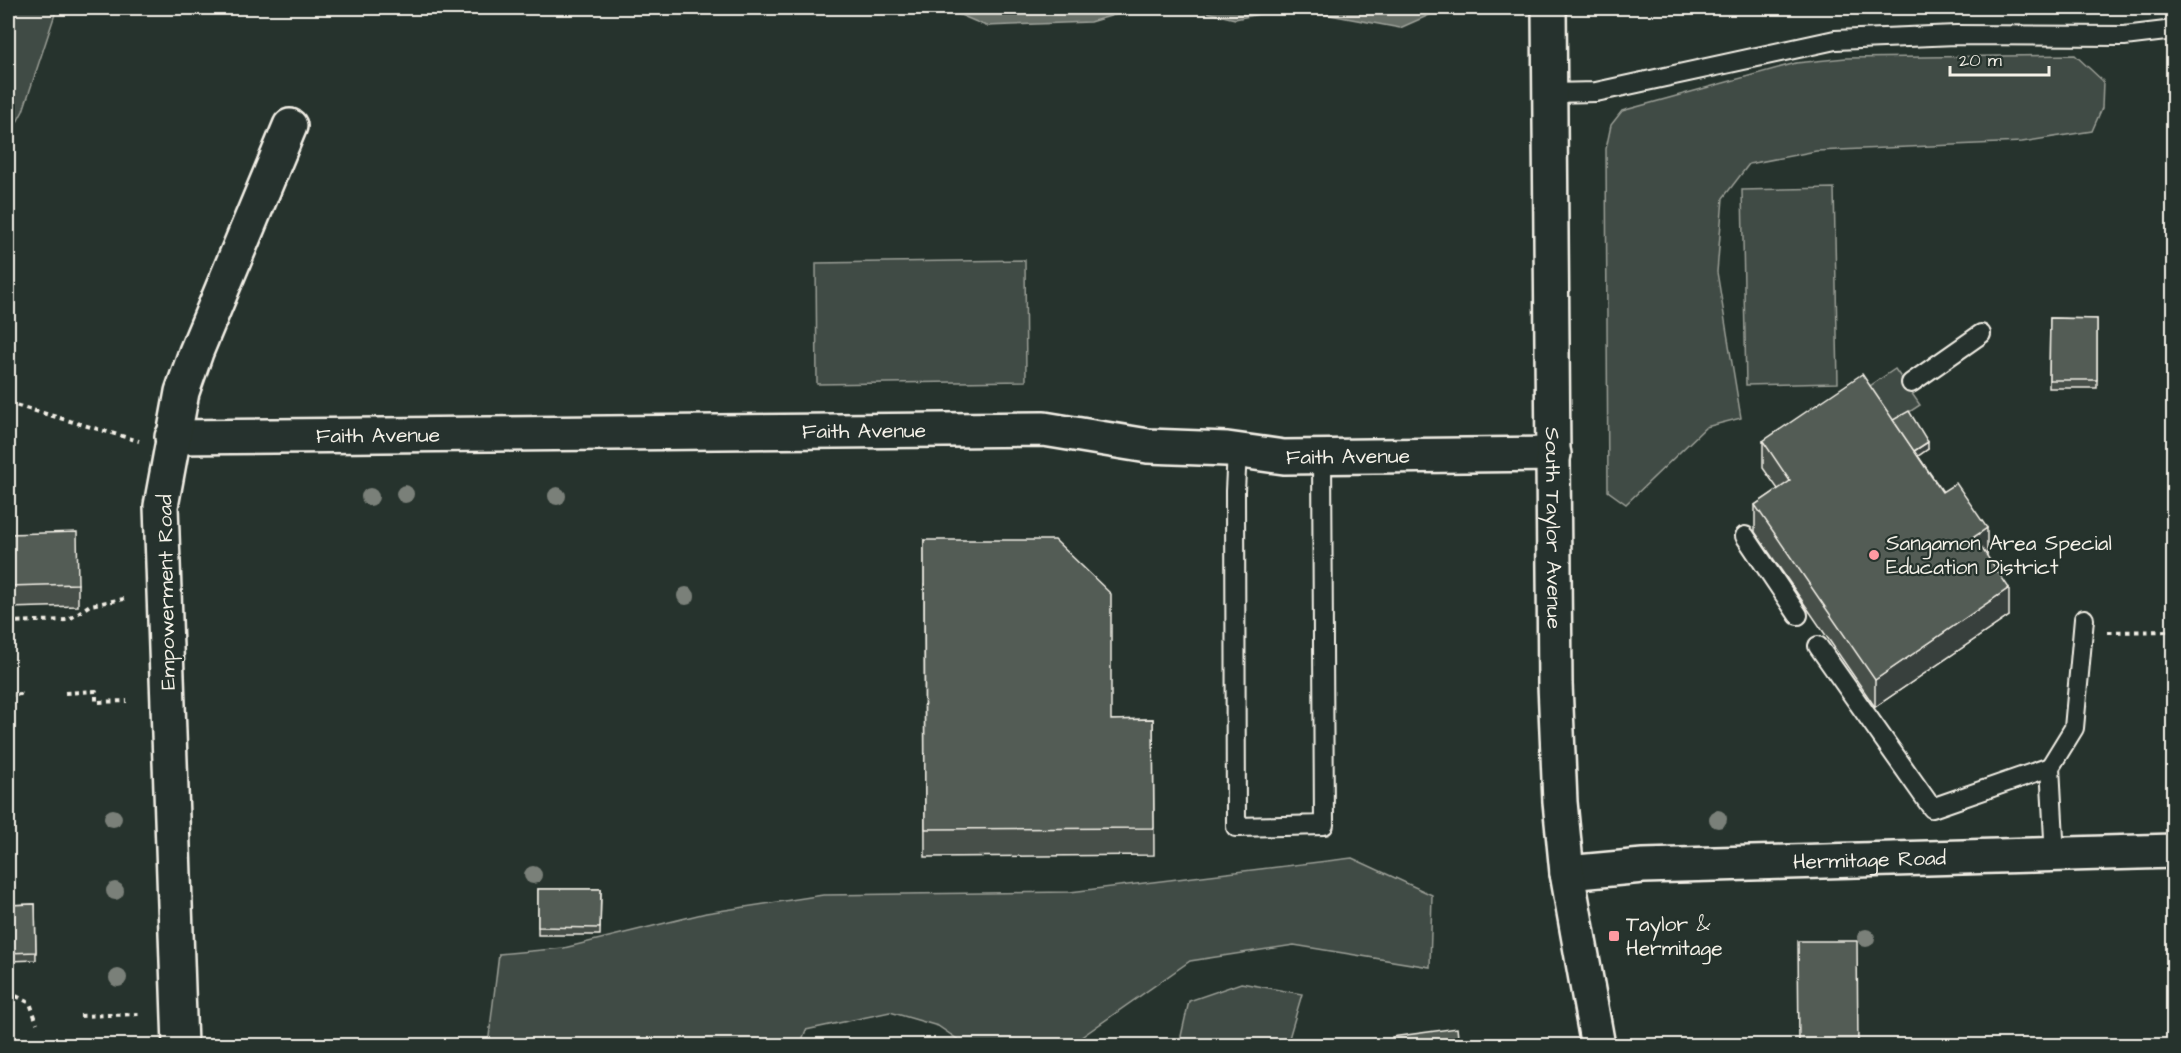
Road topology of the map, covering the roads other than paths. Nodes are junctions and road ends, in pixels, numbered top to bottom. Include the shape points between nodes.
1 (1550, 8) edge
2 (2174, 30) edge
3 (1550, 93) junction
4 (290, 126) dead end
5 (1981, 334) dead end
6 (1911, 383) dead end
7 (172, 437) junction
8 (1237, 450) junction
9 (1554, 454) junction
10 (1322, 456) junction
11 (1745, 536) dead end
12 (1798, 615) dead end
13 (2084, 619) dead end
14 (1818, 646) dead end
15 (2050, 767) junction
16 (2174, 851) edge
17 (2055, 856) junction
18 (1567, 873) junction
19 (180, 1046) edge
20 (1598, 1046) edge

1 - 3 street, South Taylor Avenue
2 - 3 lane via 2124,36 1956,34 1835,40 1596,92
3 - 9 street, South Taylor Avenue
4 - 7 street, Empowerment Road via 196,352
5 - 6 lane
7 - 8 street, Faith Avenue via 1044,429 1148,446
7 - 19 street, Empowerment Road via 161,506
8 - 10 street, Faith Avenue via 1284,457
8 - 10 lane via 1236,827 1324,825
9 - 10 street, Faith Avenue
9 - 18 street, South Taylor Avenue via 1555,684
11 - 12 lane
13 - 15 lane via 2074,728
14 - 15 lane via 1932,808
15 - 17 lane
16 - 17 street, Hermitage Road
17 - 18 street, Hermitage Road via 1642,866
18 - 20 street, South Taylor Avenue

